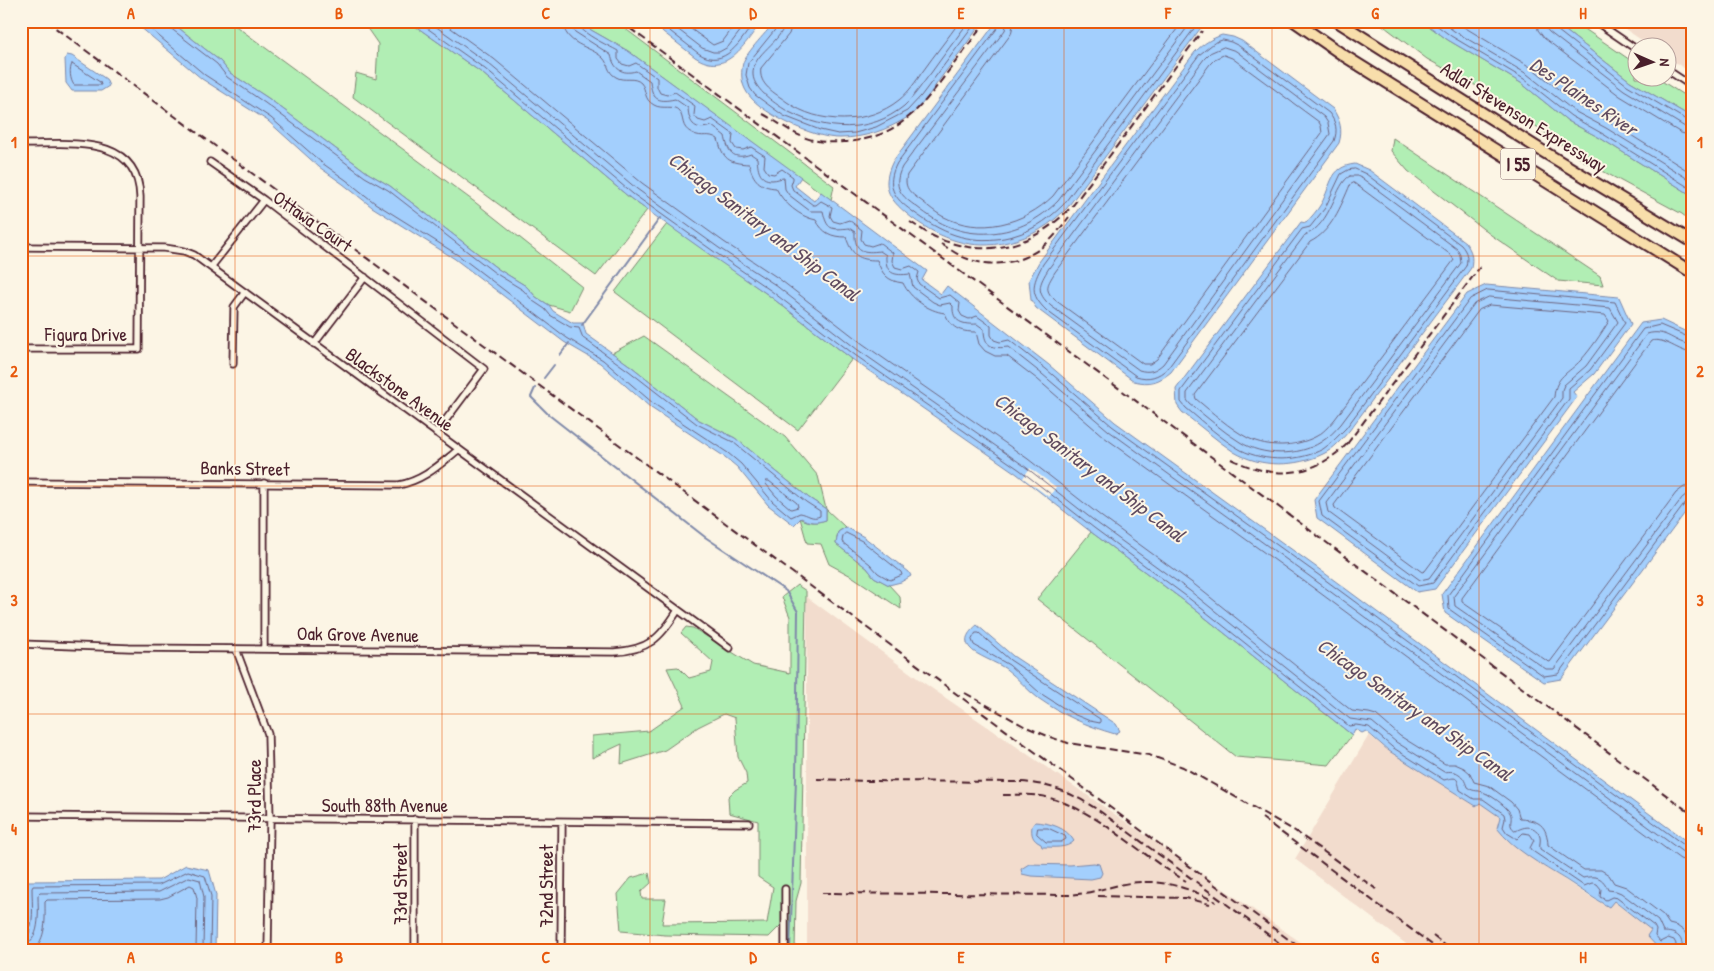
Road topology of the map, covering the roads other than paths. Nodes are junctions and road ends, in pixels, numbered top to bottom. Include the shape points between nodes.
1 (1294, 21) edge
2 (1337, 21) edge
3 (1595, 21) edge
4 (1626, 42) edge
5 (1676, 76) edge
6 (1693, 87) edge
7 (21, 144) edge
8 (210, 162) dead end
9 (264, 200) junction
10 (1693, 242) edge
11 (21, 247) edge
12 (140, 247) junction
13 (211, 267) junction
14 (1693, 273) edge
15 (365, 277) junction
16 (245, 292) junction
17 (314, 344) junction
18 (21, 349) edge
19 (233, 364) dead end
20 (436, 433) junction
21 (458, 450) junction
22 (21, 482) edge
23 (264, 483) junction
24 (678, 610) junction
25 (21, 644) edge
26 (264, 648) junction
27 (730, 648) dead end
28 (236, 649) junction
29 (21, 816) edge
30 (270, 819) junction
31 (415, 819) junction
32 (562, 822) junction
33 (749, 823) dead end
34 (785, 889) dead end
35 (268, 950) edge
36 (415, 950) edge
37 (561, 950) edge
38 (784, 950) edge

1 - 14 highway, I 55 via 1343,55
2 - 10 highway, Adlai Stevenson Expressway / I 55
3 - 4 street
5 - 6 street
7 - 12 street via 93,145 122,157 132,168 138,184
8 - 9 street
9 - 13 street, Ottawa Court
9 - 15 street, Ottawa Court
11 - 12 street, Blackstone Avenue
12 - 13 street, Blackstone Avenue via 184,251
12 - 18 street, Figura Drive via 139,349
13 - 16 street, Blackstone Avenue
15 - 17 street
15 - 20 street, Ottawa Court via 484,369
16 - 17 street, Blackstone Avenue
16 - 19 street via 234,307
17 - 20 street, Blackstone Avenue
20 - 21 street, Blackstone Avenue
21 - 23 street, Banks Street via 424,477 404,484
21 - 24 street, Blackstone Avenue
22 - 23 street, Banks Street
23 - 26 street
24 - 26 street, Oak Grove Avenue via 658,638 642,647 621,652
24 - 27 street, Blackstone Avenue
25 - 28 street, Oak Grove Avenue
26 - 28 street, Oak Grove Avenue
28 - 30 street, 73rd Place via 268,734
29 - 30 street, South 88th Avenue
30 - 31 street, South 88th Avenue
30 - 35 street, 73rd Place
31 - 32 street, South 88th Avenue
31 - 36 street, 73rd Street
32 - 33 street, South 88th Avenue
32 - 37 street, 72nd Street
34 - 38 street

